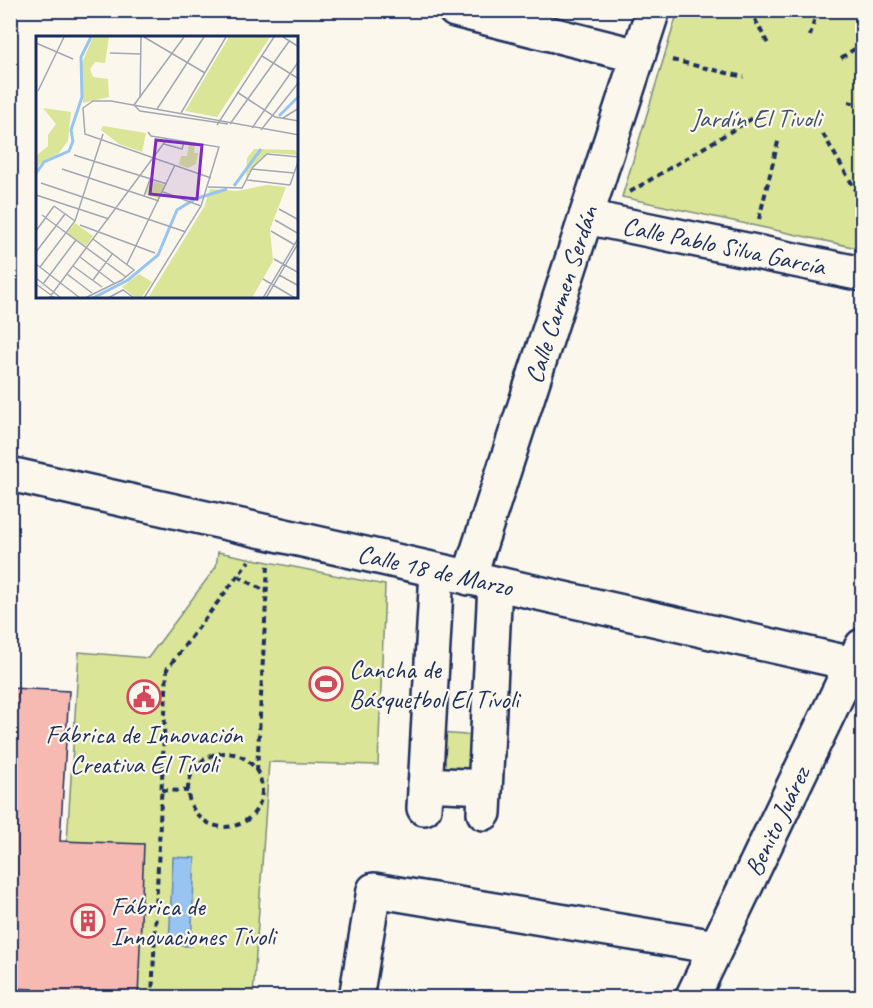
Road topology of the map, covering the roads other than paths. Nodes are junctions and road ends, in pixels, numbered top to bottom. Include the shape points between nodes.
1 (455, 10) edge
2 (653, 10) edge
3 (651, 57) junction
4 (586, 216) junction
5 (862, 274) edge
6 (10, 474) edge
7 (437, 571) junction
8 (482, 581) junction
9 (859, 658) edge
10 (716, 947) junction
11 (356, 998) edge
12 (692, 998) edge

1 - 3 street
2 - 3 street, Calle Carmen Serdán
3 - 4 street, Calle Carmen Serdán
4 - 5 street, Calle Pablo Silva García
4 - 8 street, Calle Carmen Serdán
6 - 7 street, Calle 18 de Marzo
7 - 8 street, Calle 18 de Marzo
7 - 8 street, Calle Carmen Serdán via 425,796 484,800
8 - 9 street, Calle 18 de Marzo
9 - 10 street, Benito Juárez
10 - 11 street via 374,890
10 - 12 street, Benito Juárez

